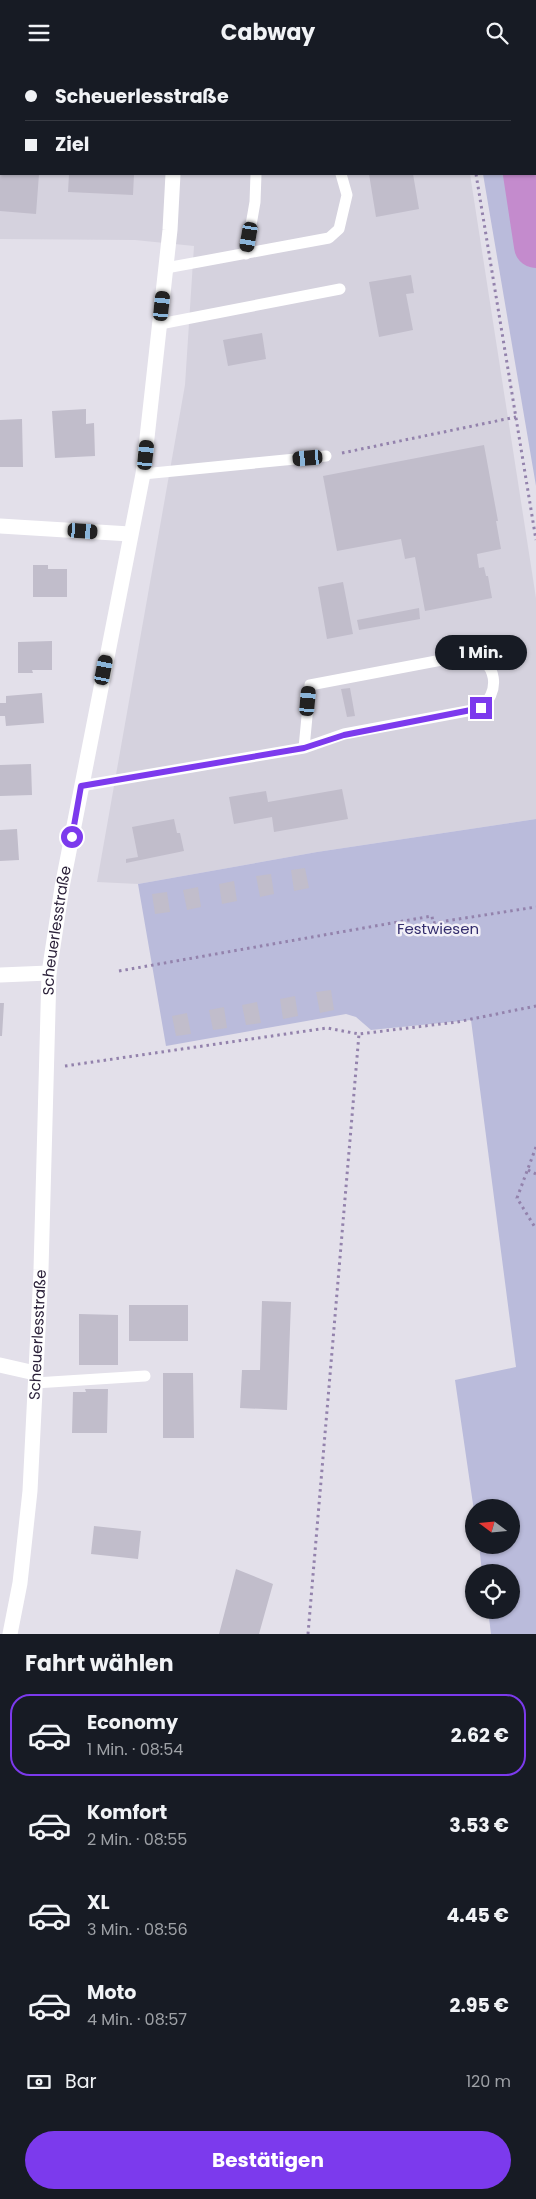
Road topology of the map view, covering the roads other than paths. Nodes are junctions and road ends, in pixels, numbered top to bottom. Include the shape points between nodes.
1 (173, 175) edge
2 (256, 175) edge
3 (341, 175) edge
4 (246, 254) junction
5 (166, 268) junction
6 (340, 289) dead end
7 (160, 324) junction
8 (326, 456) road end
9 (144, 474) junction
10 (0, 526) edge
11 (130, 534) junction
12 (304, 748) junction
13 (81, 786) junction
14 (49, 973) junction
15 (0, 975) edge
16 (0, 1365) edge
17 (145, 1376) dead end
18 (35, 1378) junction
19 (10, 1634) edge

1 - 5 street, Scheuerlesstraße
2 - 4 lane
3 - 4 lane via 347,195 339,229 329,238
4 - 5 lane
5 - 7 street, Scheuerlesstraße
6 - 7 lane
7 - 9 street, Scheuerlesstraße
8 - 9 lane
9 - 11 street, Scheuerlesstraße
10 - 11 street
11 - 13 street, Scheuerlesstraße
12 - 12 lane via 344,735 478,709 492,696 494,678 491,670 486,663 468,655 310,685
12 - 13 lane
13 - 14 street, Scheuerlesstraße
14 - 15 street
14 - 18 street, Scheuerlesstraße
16 - 18 street
17 - 18 lane
18 - 19 street, Scheuerlesstraße via 29,1500 20,1583

